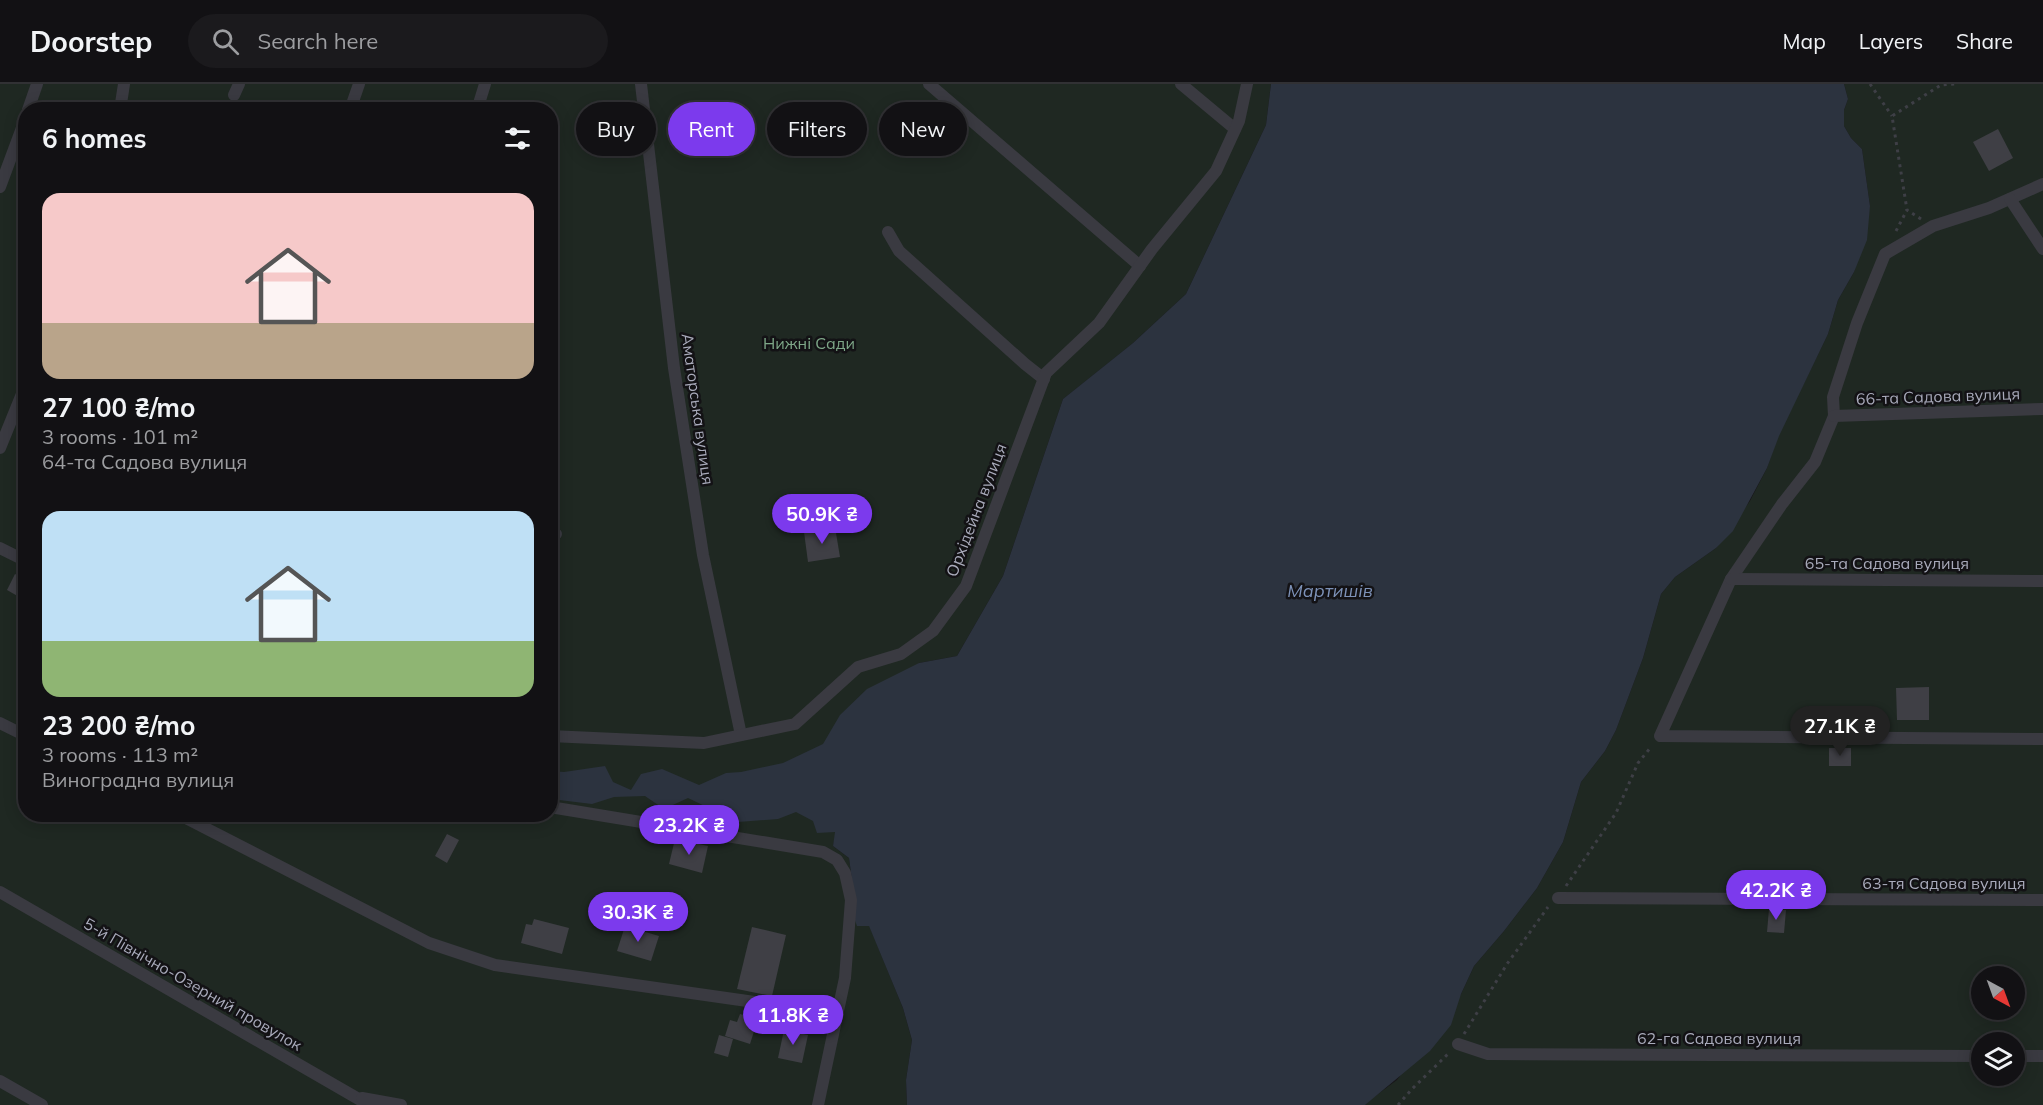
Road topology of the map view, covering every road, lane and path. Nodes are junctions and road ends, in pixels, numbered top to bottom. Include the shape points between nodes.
1 (38, 84) edge
2 (124, 84) edge
3 (359, 84) edge
4 (485, 84) edge
5 (641, 84) edge
6 (929, 84) edge
7 (1181, 84) edge
8 (1247, 84) edge
9 (1870, 84) edge
10 (1955, 84) edge
11 (31, 102) edge
12 (121, 102) edge
13 (353, 102) edge
14 (479, 102) edge
15 (1892, 116) junction
16 (1235, 129) junction
17 (18, 139) edge
18 (2043, 184) edge
19 (0, 187) edge
20 (2010, 199) junction
21 (1933, 226) junction
22 (888, 232) dead end
23 (2043, 249) edge
24 (1140, 266) junction
25 (1044, 379) junction
26 (18, 404) edge
27 (2043, 409) edge
28 (1834, 416) junction
29 (0, 448) edge
30 (0, 548) edge
31 (18, 557) edge
32 (1731, 579) junction
33 (2043, 580) edge
34 (0, 723) edge
35 (18, 732) edge
36 (741, 735) junction
37 (558, 736) edge
38 (1660, 736) junction
39 (2043, 739) edge
40 (558, 808) edge
41 (194, 822) edge
42 (0, 892) edge
43 (1558, 898) junction
44 (2043, 900) edge
45 (838, 1014) junction
46 (1458, 1044) junction
47 (1971, 1056) edge
48 (2025, 1056) edge
49 (2043, 1056) edge
50 (0, 1081) edge
51 (355, 1097) junction
52 (42, 1105) edge
53 (369, 1105) edge
54 (400, 1105) edge
55 (818, 1105) edge
56 (1398, 1105) edge

1 - 11 street
2 - 12 street
3 - 13 street
4 - 14 street
5 - 36 street, Аматорська вулиця via 674,368 703,555
6 - 24 street
7 - 16 street
8 - 16 street, Орхідейна вулиця
9 - 15 path
10 - 15 path via 1941,86
15 - 21 path via 1907,210
16 - 24 street, Орхідейна вулиця via 1216,171
17 - 19 street
18 - 20 street
20 - 21 street
20 - 23 street
21 - 28 street via 1885,254 1833,397
22 - 25 street via 898,251
24 - 25 street, Орхідейна вулиця via 1099,323
25 - 36 street, Орхідейна вулиця via 966,585 933,631 901,654 858,667 795,724
26 - 29 street
27 - 28 street, 66-та Садова вулиця
28 - 32 street via 1815,462
30 - 31 street
32 - 33 street, 65-та Садова вулиця
32 - 38 street
34 - 35 street
36 - 37 street, Орхідейна вулиця via 704,743
38 - 39 street
38 - 43 path via 1638,763 1616,813
40 - 45 street via 823,852 837,860 845,873 851,900
41 - 45 street via 429,943 495,965
42 - 51 street, 5-й Північно-Озерний провулок
43 - 44 street, 63-тя Садова вулиця
43 - 46 path via 1507,963
45 - 55 street
46 - 47 street, 62-га Садова вулиця via 1488,1054
46 - 56 path
48 - 49 street
50 - 52 street
51 - 53 street, 5-й Північно-Озерний провулок
51 - 54 street

